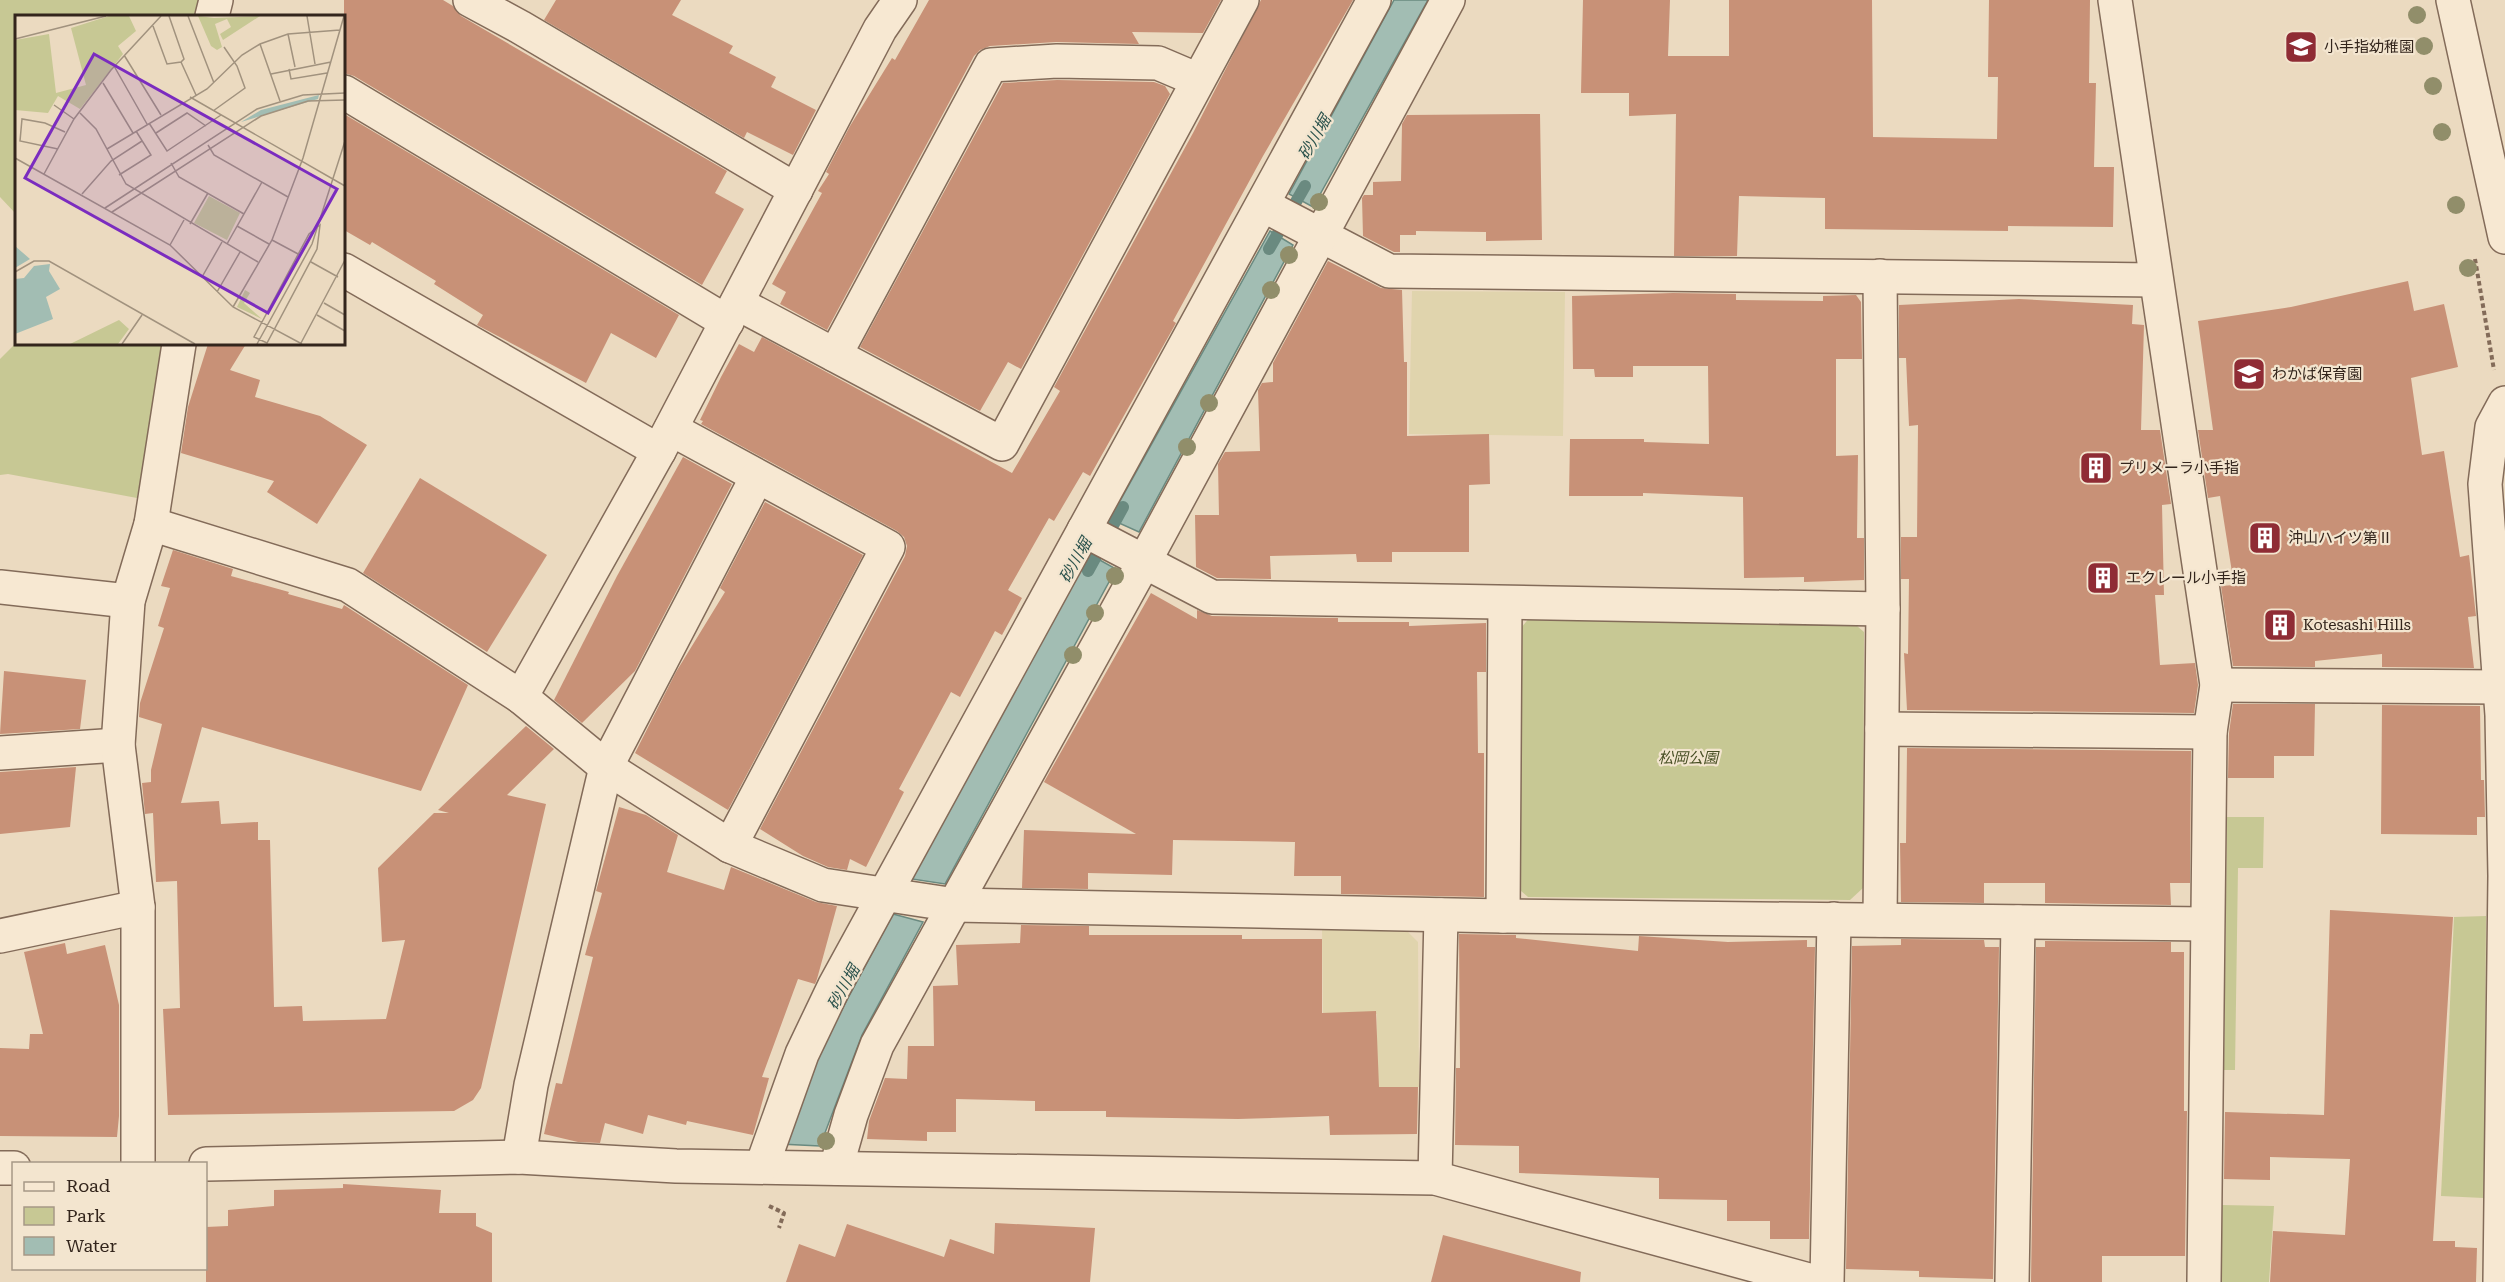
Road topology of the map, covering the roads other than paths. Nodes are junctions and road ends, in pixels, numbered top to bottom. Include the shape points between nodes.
1 (470, 0) edge
2 (900, 0) edge
3 (1242, 0) edge
4 (1374, 0) edge
5 (1448, 0) edge
6 (2115, 0) edge
7 (2453, 0) edge
8 (1198, 80) junction
9 (345, 93) edge
10 (796, 190) junction
11 (1263, 205) junction
12 (2505, 237) edge
13 (1321, 238) junction
14 (345, 271) edge
15 (1880, 276) junction
16 (2155, 280) junction
17 (732, 312) junction
18 (179, 345) edge
19 (835, 355) junction
20 (2505, 403) edge
21 (665, 440) junction
22 (757, 477) junction
23 (151, 524) junction
24 (1084, 530) junction
25 (1144, 562) junction
26 (0, 587) edge
27 (128, 600) junction
28 (1505, 603) junction
29 (1883, 609) junction
30 (2217, 685) junction
31 (2500, 687) junction
32 (521, 697) junction
33 (1882, 729) junction
34 (2210, 732) junction
35 (118, 745) junction
36 (0, 753) edge
37 (606, 767) junction
38 (730, 846) junction
39 (884, 895) junction
40 (955, 905) junction
41 (138, 907) junction
42 (1441, 915) junction
43 (1503, 916) junction
44 (1834, 920) junction
45 (1880, 920) junction
46 (2018, 922) junction
47 (2207, 924) junction
48 (0, 936) edge
49 (519, 1157) junction
50 (138, 1162) edge
51 (207, 1164) edge
52 (762, 1166) junction
53 (836, 1168) junction
54 (1435, 1178) junction
55 (1816, 1282) edge
56 (1827, 1282) edge
57 (2012, 1282) edge
58 (2204, 1282) edge
59 (2500, 1282) edge

1 - 10 street
2 - 10 street via 880,29
3 - 8 street
4 - 11 street
5 - 13 street
6 - 16 street
7 - 12 street
8 - 19 street via 1158,63 1057,61 992,65
8 - 19 street via 1002,444
9 - 17 street
10 - 17 street
11 - 13 street
11 - 24 street
13 - 15 street via 1389,271
13 - 25 street
14 - 21 street
15 - 16 street
15 - 29 street
16 - 30 street
17 - 19 street
17 - 21 street
18 - 23 street
20 - 31 street via 2492,427 2485,484
21 - 22 street
21 - 32 street
22 - 37 street
22 - 38 street via 888,547
23 - 27 street
23 - 32 street via 348,585
24 - 25 street
24 - 39 street
25 - 28 street via 1212,597
25 - 40 street
26 - 27 street
27 - 35 street
28 - 29 street
28 - 43 street
29 - 33 street
30 - 31 street
30 - 34 street
31 - 59 street via 2505,876
32 - 37 street
33 - 34 street
33 - 45 street
34 - 47 street
35 - 36 street
35 - 41 street
37 - 38 street
37 - 49 street via 531,1085
38 - 39 street via 823,885
39 - 40 street
39 - 52 street via 802,1054
40 - 42 street
40 - 53 street via 877,1045
41 - 48 street
41 - 50 street
42 - 43 street
42 - 54 street
43 - 44 street
44 - 45 street
44 - 56 street
45 - 46 street
46 - 47 street
46 - 57 street
47 - 58 street
49 - 51 street
49 - 52 street via 676,1166
52 - 53 street
53 - 54 street
54 - 55 street

